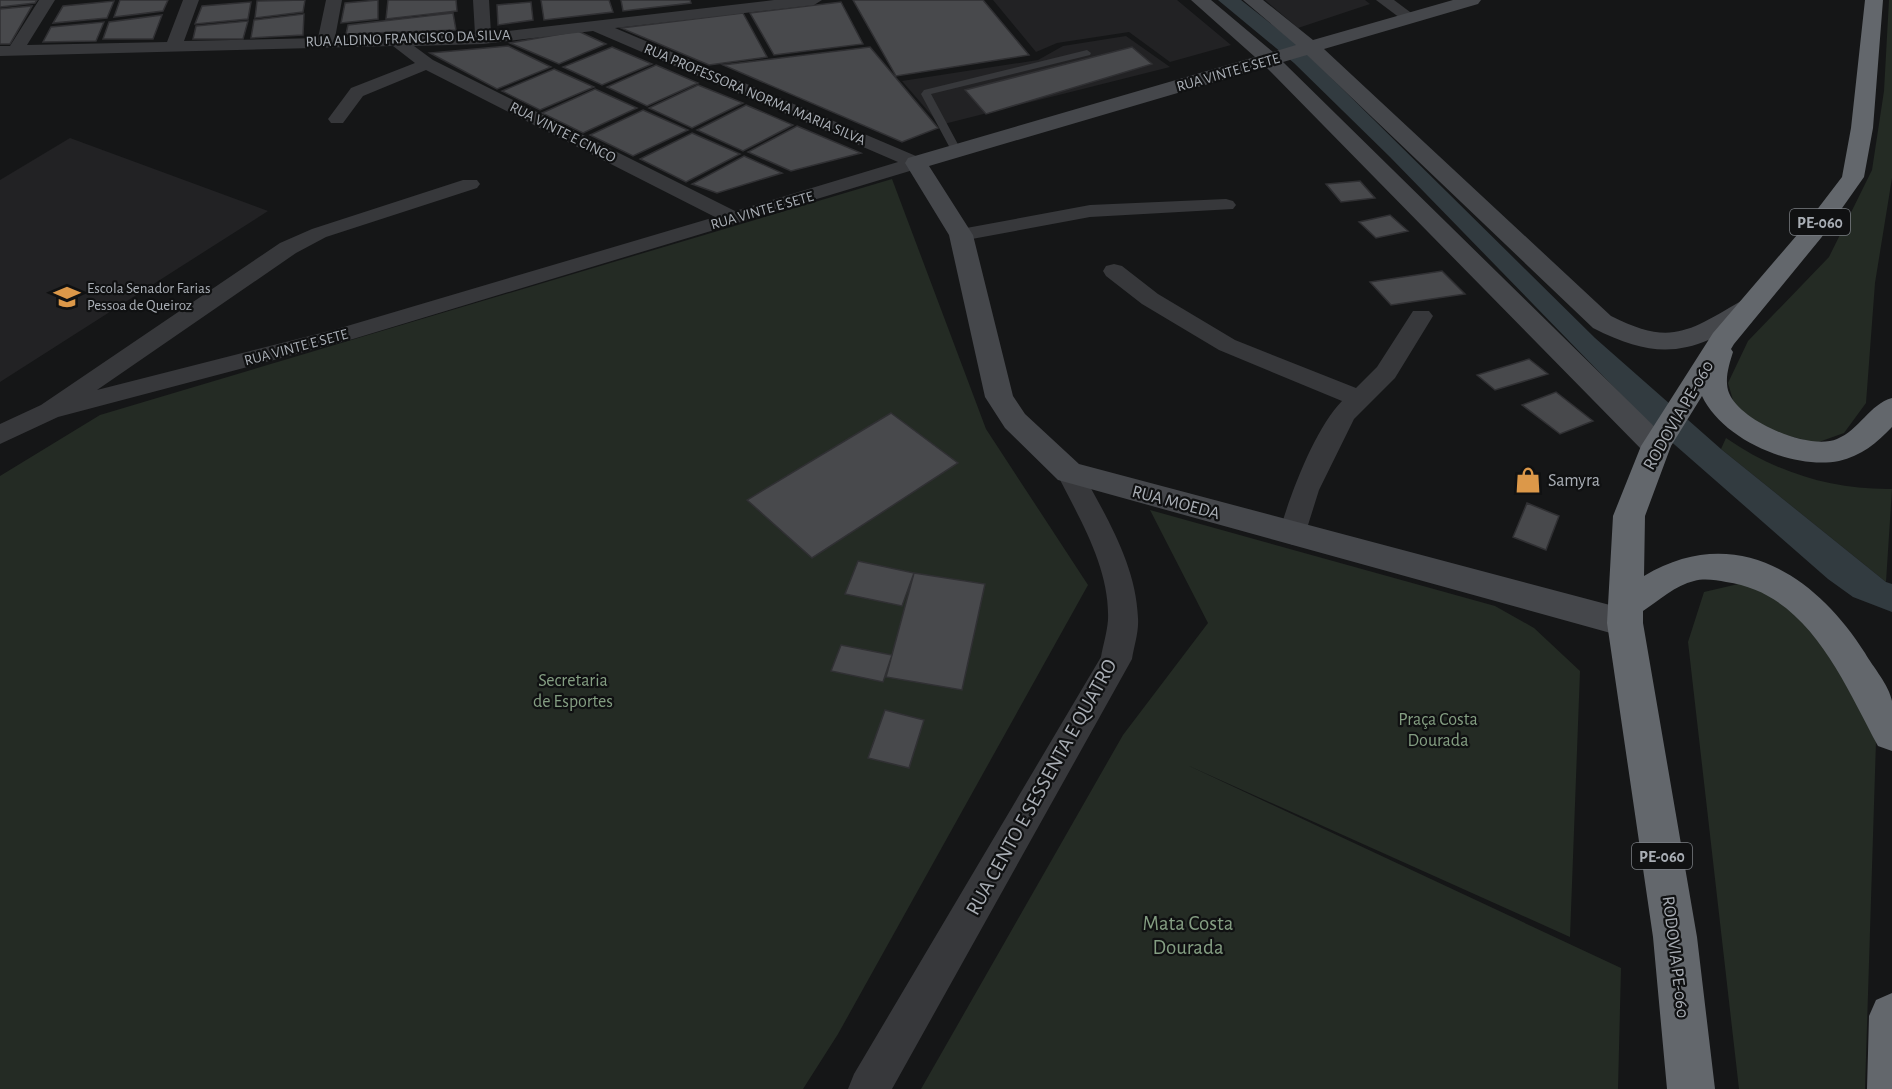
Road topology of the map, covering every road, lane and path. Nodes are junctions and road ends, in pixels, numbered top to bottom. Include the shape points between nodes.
1 (47, 0) edge
2 (191, 0) edge
3 (334, 0) edge
4 (481, 0) edge
5 (814, 0) edge
6 (1200, 0) edge
7 (1252, 0) edge
8 (1384, 0) edge
9 (1472, 0) edge
10 (771, 3) edge
11 (1872, 3) edge
12 (1410, 18) junction
13 (595, 25) junction
14 (483, 39) junction
15 (326, 41) junction
16 (397, 41) junction
17 (174, 45) junction
18 (1308, 48) junction
19 (8, 51) edge
20 (1087, 53) dead end
21 (1275, 57) junction
22 (427, 64) junction
23 (336, 119) dead end
24 (956, 150) junction
25 (916, 163) junction
26 (470, 184) dead end
27 (1226, 205) dead end
28 (734, 218) junction
29 (961, 235) junction
30 (1114, 271) dead end
31 (1750, 307) junction
32 (1420, 316) dead end
33 (1723, 339) junction
34 (137, 352) junction
35 (174, 379) junction
36 (1358, 398) junction
37 (1892, 408) edge
38 (50, 411) junction
39 (0, 435) edge
40 (1659, 441) junction
41 (1069, 472) junction
42 (1293, 534) junction
43 (1625, 614) junction
44 (1892, 734) edge
45 (1892, 1016) edge
46 (869, 1089) edge
47 (1691, 1089) edge
48 (1891, 1089) edge

1 - 19 street
2 - 17 street
3 - 15 street
4 - 14 street
5 - 10 street, RUA ALDINO FRANCISCO DA SILVA
6 - 21 street
7 - 18 street
8 - 12 street
9 - 12 street, RUA VINTE E SETE
10 - 13 street, RUA ALDINO FRANCISCO DA SILVA via 621,17
11 - 31 highway, RODOVIA PE-060 / PE-060 via 1862,128 1853,177
12 - 18 street, RUA VINTE E SETE
13 - 14 street, RUA ALDINO FRANCISCO DA SILVA
13 - 25 street, RUA PROFESSORA NORMA MARIA SILVA
14 - 16 street, RUA ALDINO FRANCISCO DA SILVA
15 - 16 street, RUA ALDINO FRANCISCO DA SILVA
15 - 17 street, RUA ALDINO FRANCISCO DA SILVA
16 - 22 street, RUA VINTE E CINCO
17 - 19 street, RUA ALDINO FRANCISCO DA SILVA
18 - 21 street, RUA VINTE E SETE
18 - 31 street via 1602,322 1622,334 1670,343 1704,335
20 - 24 lane via 927,92
21 - 24 street, RUA VINTE E SETE
21 - 40 street
22 - 23 street via 357,92
22 - 28 street, RUA VINTE E CINCO
24 - 25 street, RUA VINTE E SETE
25 - 28 street, RUA VINTE E SETE
25 - 29 street, RUA MOEDA
26 - 34 street via 304,240
27 - 29 street via 1090,211
28 - 35 street, RUA VINTE E SETE via 345,334
29 - 41 street, RUA MOEDA via 999,397 1015,420
30 - 36 street via 1150,299 1227,345
31 - 33 highway, RODOVIA PE-060 / PE-060
32 - 36 street via 1386,372
33 - 37 highway via 1711,380 1714,395 1745,427 1770,440 1804,450 1837,451 1863,439
33 - 40 highway, RODOVIA PE-060 / PE-060
34 - 35 street
34 - 38 street
35 - 38 street, RUA VINTE E SETE
36 - 42 street via 1344,414 1305,490
38 - 39 street
40 - 43 highway, RODOVIA PE-060 / PE-060 via 1629,516
41 - 42 street, RUA MOEDA
41 - 46 street, RUA CENTO E SESSENTA E QUATRO via 1119,579 1123,620 1116,659
42 - 43 street, RUA MOEDA
43 - 44 highway via 1693,568 1739,568 1770,579 1803,599 1828,626
43 - 47 highway, RODOVIA PE-060 / PE-060 via 1675,938
45 - 48 highway

